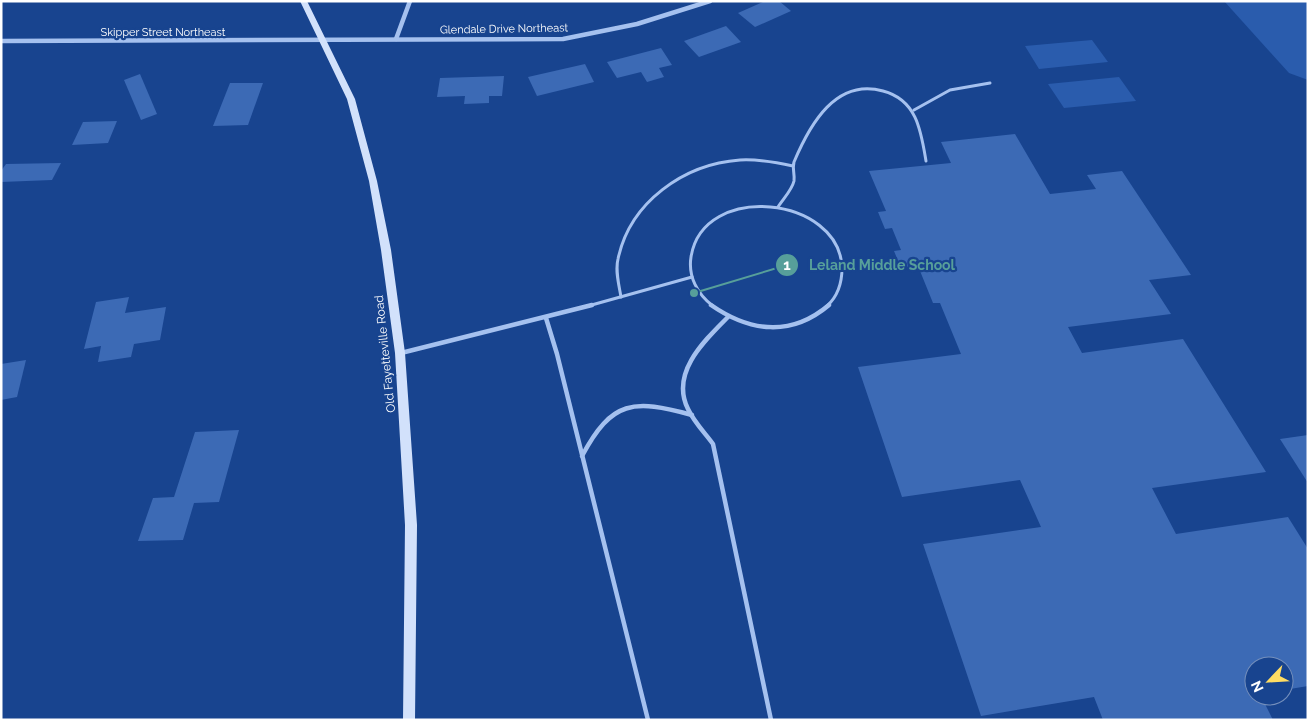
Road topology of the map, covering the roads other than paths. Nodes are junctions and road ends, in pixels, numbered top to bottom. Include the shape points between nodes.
1 (304, 1) edge
2 (410, 1) edge
3 (710, 1) edge
4 (396, 39) junction
5 (324, 40) junction
6 (1, 41) edge
7 (990, 83) dead end
8 (914, 110) junction
9 (926, 161) dead end
10 (793, 166) junction
11 (778, 207) junction
12 (692, 277) junction
13 (621, 297) junction
14 (728, 317) junction
15 (546, 318) junction
16 (400, 353) junction
17 (692, 415) junction
18 (582, 458) junction
19 (409, 720) edge
20 (648, 720) edge
21 (770, 720) edge

1 - 5 street, Old Fayetteville Road
2 - 4 street
3 - 4 street, Glendale Drive Northeast via 679,14 608,32 563,39
4 - 5 street, Glendale Drive Northeast
5 - 6 street, Skipper Street Northeast
5 - 16 street, Old Fayetteville Road via 351,99 367,154 386,250
7 - 8 lane via 944,91
8 - 9 lane
8 - 10 lane via 900,97 879,89 860,88 843,92 833,98 811,126
10 - 11 lane via 794,181
10 - 13 lane via 764,159 738,160 697,171 654,196 636,215 623,242 618,259
11 - 12 lane via 753,206 730,211 710,222 696,237 690,256
11 - 14 lane via 816,224 838,247 844,267 841,288 829,307 809,321 782,328 754,326
12 - 13 lane
12 - 14 lane via 699,292
13 - 15 lane
14 - 17 lane via 698,348 681,385
15 - 16 lane
15 - 18 lane
16 - 19 street, Old Fayetteville Road via 412,525
17 - 18 lane via 644,403 630,406 612,415 599,427
17 - 21 lane via 713,444
18 - 20 lane

